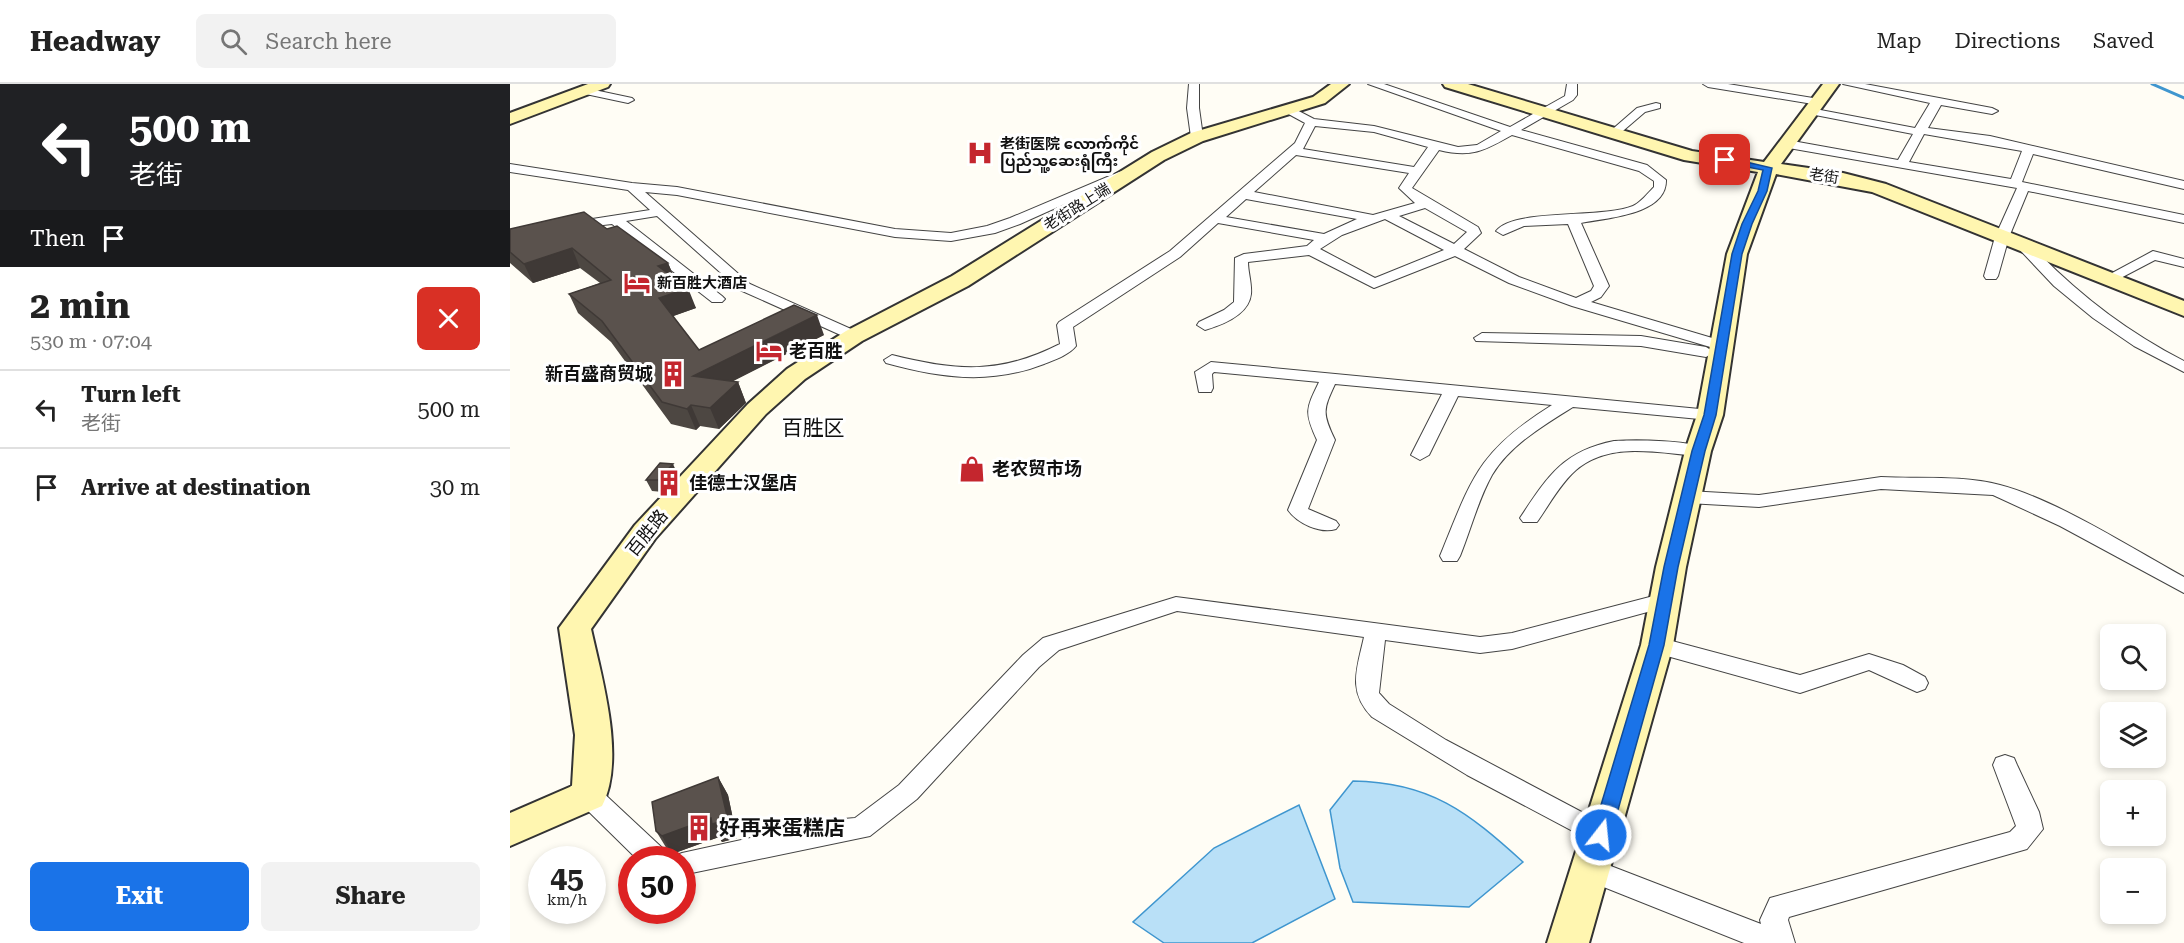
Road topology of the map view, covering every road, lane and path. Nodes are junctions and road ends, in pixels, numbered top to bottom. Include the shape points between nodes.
1 (602, 84) edge
2 (1194, 84) edge
3 (1341, 84) edge
4 (1373, 84) edge
5 (1572, 84) edge
6 (1708, 84) edge
7 (1795, 84) edge
8 (1831, 84) edge
9 (1848, 84) edge
10 (1460, 85) edge
11 (585, 91) junction
12 (1786, 97) junction
13 (628, 100) dead end
14 (1937, 101) junction
15 (1656, 106) dead end
16 (1814, 107) junction
17 (1287, 109) junction
18 (1992, 111) dead end
19 (1543, 113) junction
20 (510, 119) edge
21 (1311, 122) junction
22 (1508, 130) junction
23 (1918, 131) junction
24 (1613, 134) junction
25 (1197, 137) junction
26 (1787, 144) junction
27 (1435, 146) junction
28 (2029, 149) junction
29 (1293, 151) junction
30 (1902, 164) junction
31 (510, 168) edge
32 (1768, 168) junction
33 (1137, 169) junction
34 (1417, 171) junction
35 (2184, 184) edge
36 (2020, 185) junction
37 (632, 187) junction
38 (2138, 191) junction
39 (1243, 194) junction
40 (1427, 203) junction
41 (659, 212) junction
42 (1389, 216) junction
43 (1371, 218) junction
44 (615, 219) junction
45 (1216, 219) junction
46 (2184, 219) edge
47 (1573, 220) junction
48 (561, 229) edge
49 (1503, 231) dead end
50 (2002, 237) junction
51 (1324, 238) junction
52 (2025, 247) junction
53 (1311, 250) junction
54 (1454, 251) junction
55 (2184, 263) edge
56 (1990, 276) dead end
57 (2108, 279) junction
58 (745, 287) junction
59 (717, 299) junction
60 (1577, 303) junction
61 (699, 306) dead end
62 (2184, 309) edge
63 (1205, 324) dead end
64 (854, 336) junction
65 (1482, 338) dead end
66 (1722, 350) junction
67 (892, 360) dead end
68 (2184, 367) edge
69 (1330, 377) junction
70 (1205, 388) dead end
71 (1453, 389) junction
72 (1572, 400) junction
73 (1710, 415) junction
74 (1698, 451) junction
75 (1420, 455) dead end
76 (1688, 496) junction
77 (1530, 519) dead end
78 (1329, 525) dead end
79 (1450, 556) dead end
80 (2184, 586) edge
81 (1665, 600) junction
82 (1376, 631) junction
83 (1656, 645) junction
84 (1917, 683) dead end
85 (2005, 765) dead end
86 (584, 786) junction
87 (510, 812) edge
88 (510, 830) edge
89 (1601, 835) junction
90 (642, 846) edge
91 (696, 861) edge
92 (1590, 870) junction
93 (1568, 943) edge
94 (1779, 943) edge

1 - 11 main road
2 - 25 street
3 - 17 main road, 老街路上端 via 1319,100
4 - 22 street
5 - 19 street via 1572,95
6 - 12 street
7 - 12 street
8 - 16 main road
9 - 14 street
10 - 19 main road, 老街
11 - 13 street
11 - 20 main road
12 - 16 street
14 - 18 street
14 - 23 street
15 - 24 street via 1641,110
16 - 23 street
16 - 26 main road
17 - 21 street
17 - 25 main road, 老街路上端
19 - 22 street
19 - 24 main road, 老街
21 - 27 street via 1374,129
21 - 29 street
22 - 27 street via 1474,150
22 - 47 street via 1643,168 1660,180 1660,188 1638,209
23 - 28 street
23 - 30 street
24 - 32 main road, 老街 via 1690,156
25 - 33 main road, 老街路上端
26 - 30 street
26 - 32 main road
27 - 34 street
28 - 36 street
28 - 38 street
29 - 34 street
29 - 39 street
30 - 36 street
31 - 37 street
32 - 50 main road, 老街 via 1879,188
32 - 66 main road via 1737,254
33 - 37 street via 1015,221 951,237 895,233 676,191
33 - 64 main road, 老街路上端 via 960,281
34 - 40 street via 1405,188
35 - 38 street
36 - 38 street
36 - 50 street
37 - 41 street
38 - 46 street
39 - 43 street
39 - 45 street
40 - 42 street
40 - 54 street via 1473,230
41 - 44 street
41 - 58 street
42 - 43 street
42 - 54 street
43 - 51 street
44 - 48 street
44 - 59 street
45 - 51 street
45 - 67 street via 1175,254 1065,326 1068,346 1033,364 986,375 922,369
47 - 49 street via 1524,222
47 - 60 street via 1602,286 1596,294
50 - 52 main road, 老街
50 - 56 street
51 - 53 street
52 - 57 main road, 老街
52 - 68 street via 2050,276 2109,323
53 - 54 street via 1374,285
53 - 63 street via 1244,258 1240,261 1245,292 1242,305
54 - 60 street via 1514,280
55 - 57 street via 2152,255
57 - 62 main road, 老街
58 - 59 street
58 - 64 street
59 - 61 street
60 - 66 street
64 - 86 main road, 百胜路 via 796,374 757,409 645,532 579,623 576,628 585,684
65 - 66 street via 1641,341
66 - 73 main road
69 - 70 street via 1211,367 1203,372
69 - 71 street
69 - 78 street via 1315,408 1326,440 1298,510 1305,517
71 - 72 street
71 - 75 street
72 - 73 street
72 - 79 street via 1534,423 1487,468
73 - 74 main road
74 - 76 main road
74 - 77 street via 1616,445 1595,449 1569,466
76 - 80 street via 1759,501 1881,483 1996,490 2067,522
76 - 81 main road
81 - 82 street via 1512,641 1480,645
81 - 83 main road
82 - 89 street via 1367,697 1375,708
82 - 91 street via 1176,604 1050,644 908,792 861,828
83 - 84 street via 1800,684 1869,662
83 - 89 main road
85 - 94 street via 2030,829 2018,841 1780,908 1774,921
86 - 87 main road
86 - 88 main road
86 - 90 street
89 - 92 main road
92 - 93 main road
92 - 94 street

